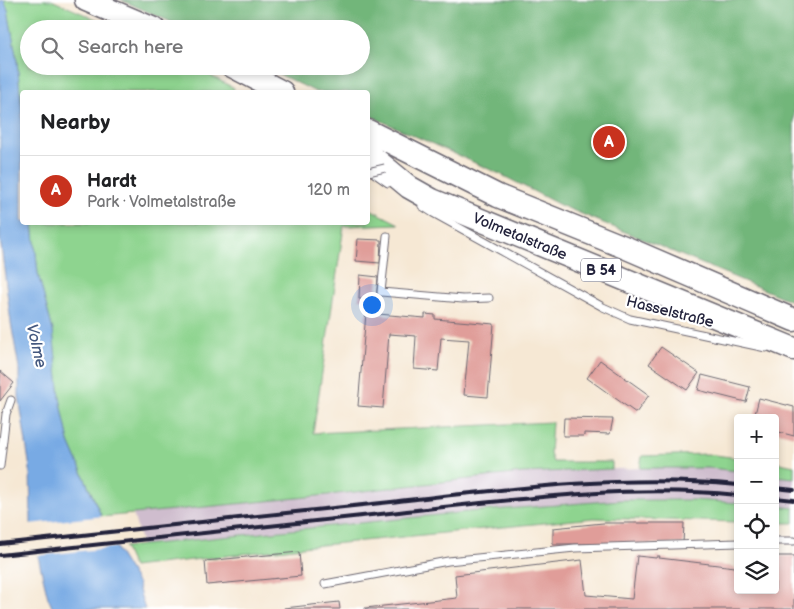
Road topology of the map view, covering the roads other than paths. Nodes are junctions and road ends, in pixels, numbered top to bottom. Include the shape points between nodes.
1 (86, 0) edge
2 (133, 20) edge
3 (249, 75) edge
4 (278, 90) edge
5 (370, 132) edge
6 (370, 157) edge
7 (378, 174) edge
8 (416, 202) dead end
9 (387, 236) dead end
10 (489, 298) dead end
11 (794, 320) edge
12 (794, 349) edge
13 (794, 354) edge
14 (11, 400) dead end
15 (0, 466) edge
16 (794, 540) edge
17 (779, 541) edge
18 (734, 543) edge
19 (325, 584) dead end

1 - 2 main road
3 - 4 main road
5 - 11 main road, Volmetalstraße / B 54 via 498,196
6 - 7 main road, Volmetalstraße / B 54
7 - 12 main road, Volmetalstraße / B 54 via 432,200
8 - 13 lane, Hasselstraße via 630,319
9 - 10 lane via 381,292
14 - 15 lane via 6,414
16 - 17 lane
18 - 19 lane via 575,548 448,561

